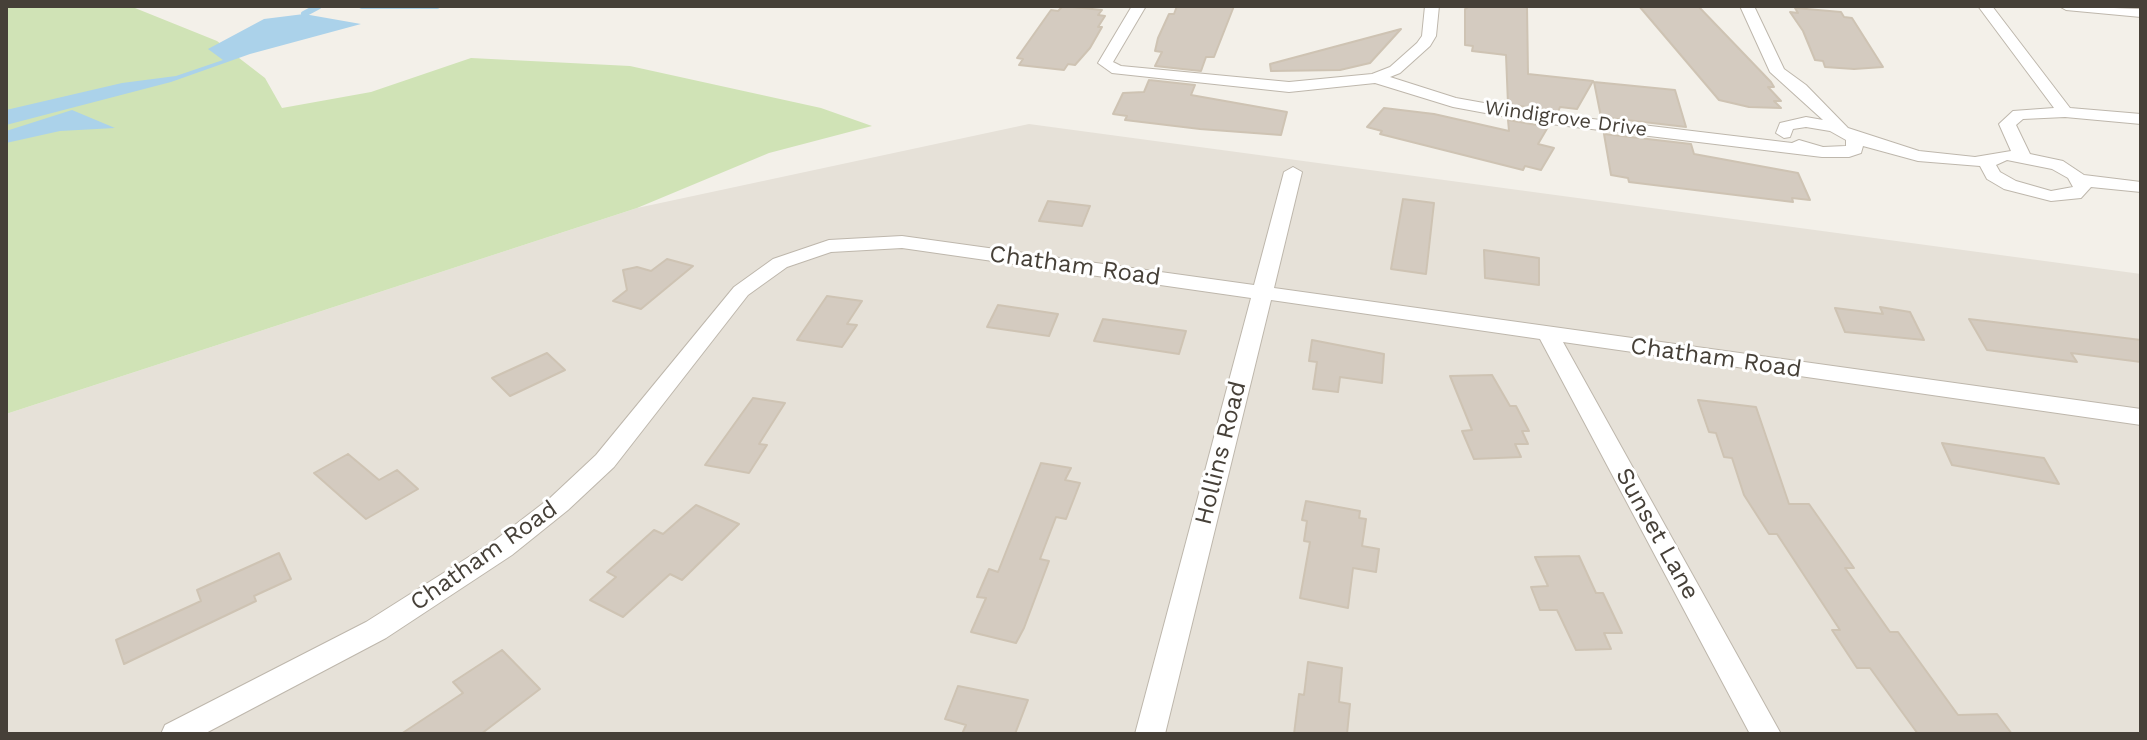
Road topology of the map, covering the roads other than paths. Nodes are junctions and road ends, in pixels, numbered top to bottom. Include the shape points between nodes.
1 (1139, 6) edge
2 (1432, 6) edge
3 (1747, 6) edge
4 (1985, 6) edge
5 (2066, 6) edge
6 (2141, 13) edge
7 (1376, 78) junction
8 (1822, 112) junction
9 (2065, 112) junction
10 (2141, 119) edge
11 (1806, 122) junction
12 (1784, 133) junction
13 (1848, 141) junction
14 (1760, 142) junction
15 (1811, 150) junction
16 (2022, 156) junction
17 (1989, 160) junction
18 (1293, 172) dead end
19 (2080, 180) junction
20 (2002, 181) junction
21 (2141, 187) edge
22 (1263, 292) junction
23 (1548, 334) junction
24 (2141, 417) edge
25 (176, 734) edge
26 (1150, 734) edge
27 (1766, 734) edge

1 - 7 street, Windigrove Drive via 1105,63 1117,70 1256,86 1318,86
2 - 7 street, Windigrove Drive via 1423,46 1412,59
3 - 8 street via 1778,72
4 - 9 street
5 - 6 street
7 - 14 street, Windigrove Drive via 1453,102 1534,117
8 - 11 street
8 - 13 street
9 - 10 street
9 - 16 street via 2010,119 2010,135
11 - 12 street, Windigrove Drive via 1786,126
11 - 13 street
12 - 14 street, Windigrove Drive
12 - 15 street
13 - 15 street, Windigrove Drive
13 - 17 street via 1942,160
13 - 20 street
14 - 15 street, Windigrove Drive
16 - 17 street
16 - 19 street via 2057,165
17 - 20 street via 1988,170
18 - 22 street, Hollins Road
19 - 20 street via 2080,191 2061,196
19 - 21 street
22 - 23 street, Chatham Road
22 - 25 street, Chatham Road via 902,242 855,242 803,254 741,291 605,461 503,548 376,630
22 - 26 street, Hollins Road
23 - 24 street, Chatham Road
23 - 27 street, Sunset Lane

